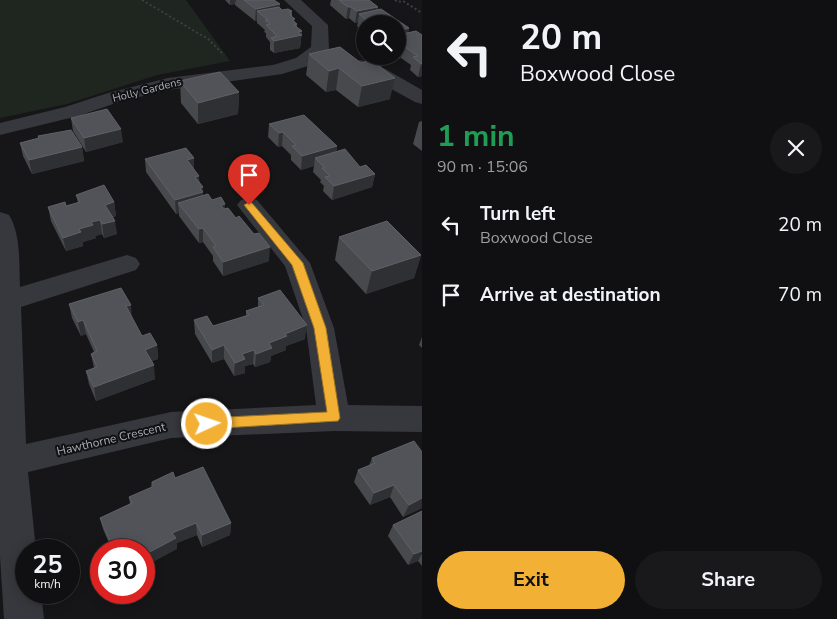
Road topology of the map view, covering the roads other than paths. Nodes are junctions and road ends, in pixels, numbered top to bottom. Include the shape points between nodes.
1 (292, 0) edge
2 (335, 55) junction
3 (422, 98) edge
4 (0, 129) edge
5 (249, 205) dead end
6 (0, 220) edge
7 (3, 253) edge
8 (126, 264) dead end
9 (7, 301) junction
10 (334, 418) junction
11 (422, 419) edge
12 (10, 462) junction
13 (24, 619) edge

1 - 2 street via 320,25
2 - 3 street via 373,70
2 - 4 street, Holly Gardens via 274,70 168,84
5 - 10 street via 297,263 320,328
6 - 7 street
7 - 9 street
8 - 9 street
9 - 12 street
10 - 11 street, Hawthorne Crescent
10 - 12 street, Hawthorne Crescent via 171,426
12 - 13 street

